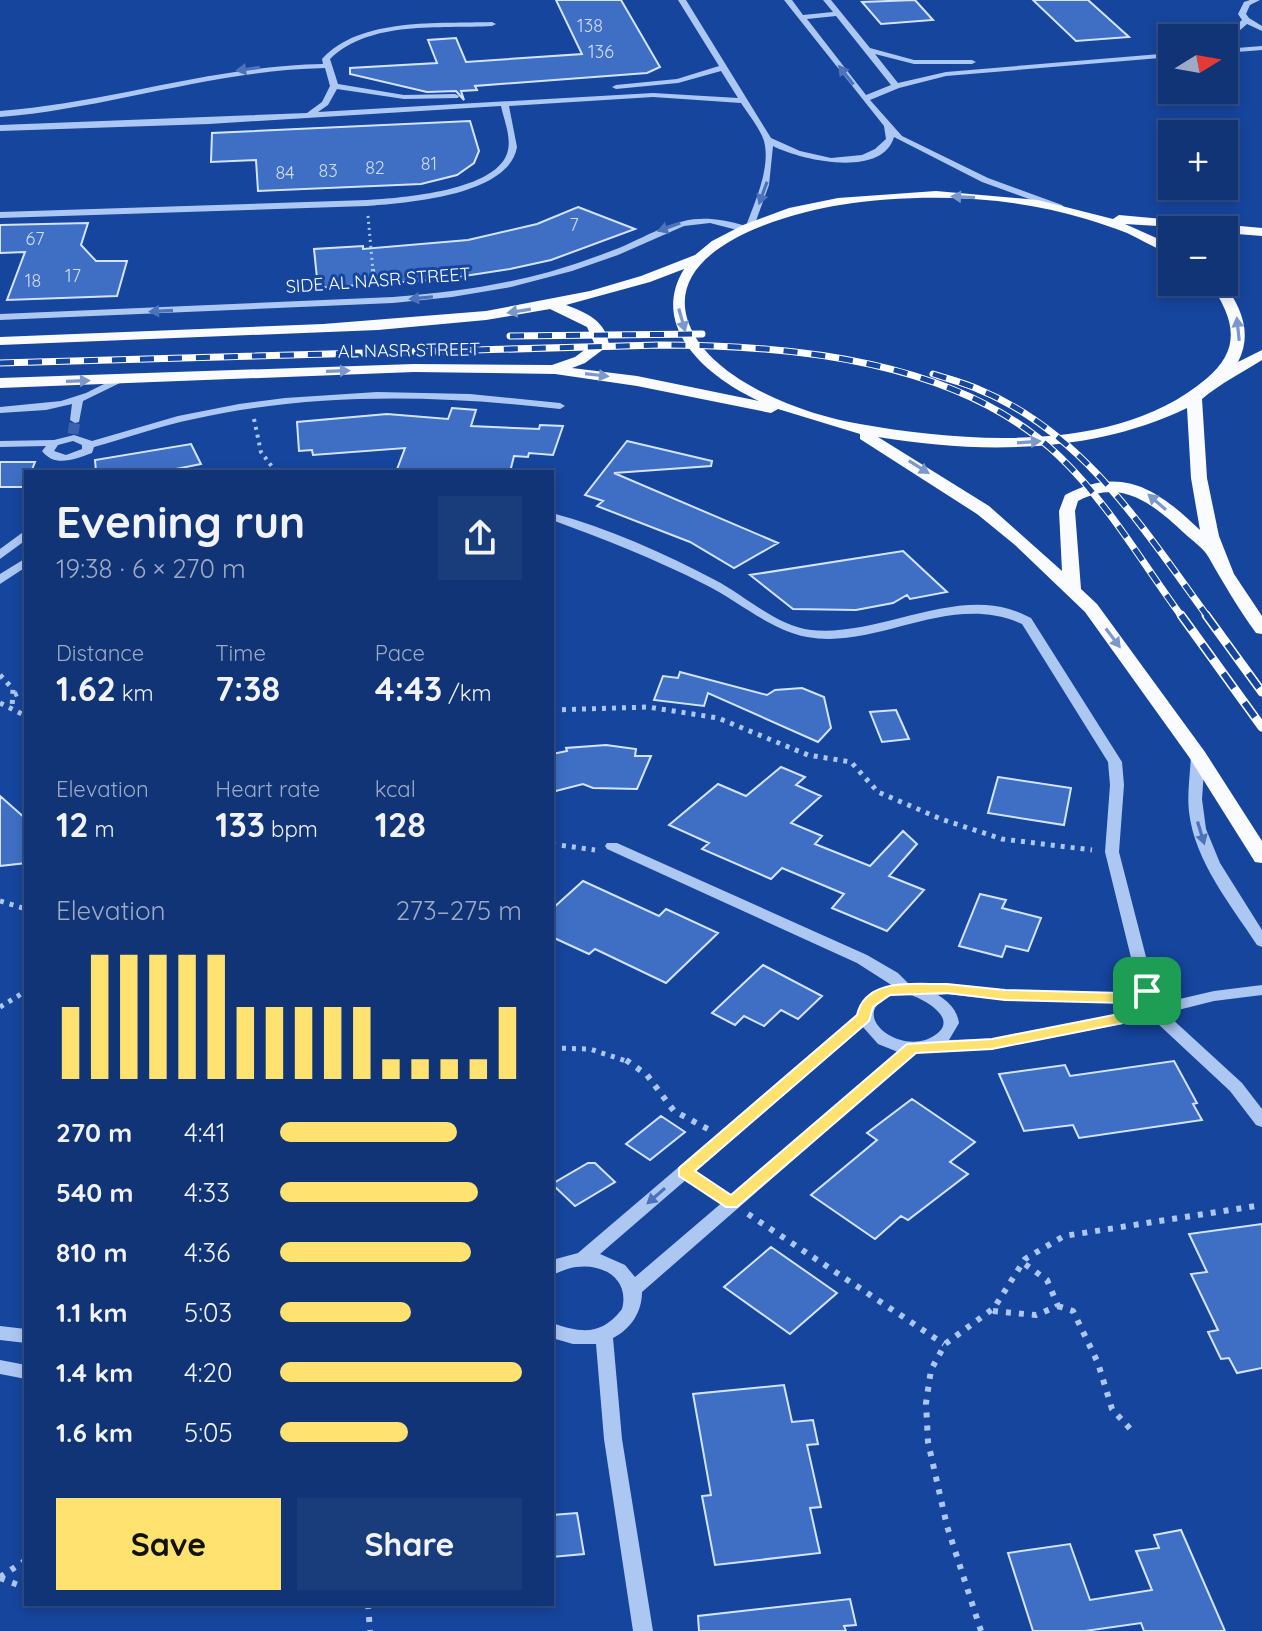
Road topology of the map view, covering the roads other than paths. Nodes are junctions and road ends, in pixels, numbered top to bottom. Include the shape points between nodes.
1 (682, 0) edge
2 (788, 0) edge
3 (827, 0) edge
4 (1256, 0) edge
5 (838, 14) junction
6 (801, 17) junction
7 (1246, 20) junction
8 (492, 24) dead end
9 (1238, 28) edge
10 (1262, 29) edge
11 (1158, 47) edge
12 (1262, 48) edge
13 (867, 50) junction
14 (1238, 50) edge
15 (1158, 56) edge
16 (921, 62) junction
17 (326, 66) junction
18 (725, 67) junction
19 (931, 77) junction
20 (334, 86) junction
21 (896, 86) junction
22 (865, 99) junction
23 (745, 101) junction
24 (504, 103) junction
25 (0, 114) edge
26 (310, 115) junction
27 (887, 127) junction
28 (0, 128) edge
29 (768, 140) junction
30 (0, 215) edge
31 (1082, 215) junction
32 (747, 228) junction
33 (1262, 232) edge
34 (1158, 243) edge
35 (701, 258) junction
36 (1227, 296) edge
37 (554, 305) junction
38 (0, 317) edge
39 (0, 341) edge
40 (1262, 354) edge
41 (555, 370) junction
42 (118, 380) junction
43 (0, 383) edge
44 (1215, 384) junction
45 (1194, 399) junction
46 (78, 401) junction
47 (560, 406) dead end
48 (0, 410) edge
49 (814, 417) junction
50 (75, 420) tunnel mouth
51 (852, 428) junction
52 (0, 444) edge
53 (90, 445) junction
54 (53, 451) junction
55 (72, 458) junction
56 (52, 470) edge
57 (73, 470) edge
58 (554, 517) edge
59 (24, 536) edge
60 (1216, 554) junction
61 (0, 555) edge
62 (24, 563) edge
63 (0, 580) edge
64 (1072, 589) junction
65 (1262, 629) edge
66 (1198, 756) junction
67 (612, 846) dead end
68 (1262, 857) edge
69 (1262, 942) edge
70 (911, 989) junction
71 (1262, 990) edge
72 (1147, 991) junction
73 (1125, 998) junction
74 (1163, 1012) junction
75 (1134, 1016) junction
76 (864, 1017) junction
77 (920, 1047) junction
78 (1262, 1121) edge
79 (584, 1258) junction
80 (554, 1267) edge
81 (633, 1289) junction
82 (554, 1331) edge
83 (0, 1333) edge
84 (604, 1335) junction
85 (24, 1336) edge
86 (0, 1367) edge
87 (24, 1372) edge
88 (643, 1631) edge

1 - 18 street
2 - 6 street
3 - 5 street
4 - 7 street via 1240,6
5 - 6 street
5 - 13 street
22 -> 6 street
7 - 9 street
7 - 10 street
8 - 17 street via 365,36 338,47
11 - 16 street
12 - 14 street
13 - 16 street
13 - 21 street
15 - 19 street
16 - 19 street via 921,70
17 - 20 street
17 -> 25 street via 245,69 111,99
18 - 20 street via 660,84 450,97 393,96
18 - 23 street
19 - 21 street
20 - 26 street
21 - 22 street
22 - 27 street
23 - 24 street via 653,95
23 - 29 street
24 - 26 street
24 - 30 street via 513,141 505,163 492,174 438,194 367,203
26 - 28 street
27 - 29 street via 886,146 840,160 803,155
27 - 31 street via 961,169
29 -> 32 street via 765,191
31 -> 32 main road via 1004,201 901,196 807,209
31 - 33 main road
31 - 34 main road
32 - 35 main road
32 -> 38 street, SIDE AL NASR STREET via 716,221 684,222 604,257 520,282 455,294
35 - 37 main road, AL NASR STREET
35 -> 49 main road via 684,280 678,303 683,328 699,353 766,399
44 -> 36 main road via 1232,364 1240,343 1239,321
37 -> 39 main road, AL NASR STREET via 452,322
37 - 41 main road via 587,320 602,335 602,345 591,354
40 - 44 main road
42 -> 41 main road, AL NASR STREET via 414,368
41 -> 49 main road, AL NASR STREET via 666,386
43 -> 42 main road, AL NASR STREET
42 - 46 street
44 - 45 main road
51 -> 45 main road via 936,441 1022,442 1102,432
45 - 60 main road via 1198,476
46 - 48 street
46 - 50 street
47 - 53 street via 510,399 383,397 254,406 192,416
49 - 51 main road
51 -> 64 main road via 983,510
52 - 54 street
53 - 54 street via 74,436
53 - 55 street
54 - 55 street
54 - 56 street
55 - 57 street
58 - 72 street via 662,559 798,631 839,634 979,608 1020,615 1115,762 1112,852
59 - 61 street
60 -> 64 main road via 1145,492 1083,491 1071,498 1067,511
60 - 65 main road
62 - 63 street
64 -> 66 main road
66 - 68 main road
66 -> 69 street via 1200,833
67 - 70 street via 871,963
70 - 73 street
70 - 76 street via 875,996
70 - 77 street via 945,1006 950,1018 941,1039
71 - 74 street via 1214,996
72 - 73 street
72 - 74 street via 1157,994
73 - 75 street
74 - 75 street via 1142,1019
74 - 78 street
75 - 77 street via 992,1044
76 - 77 street via 879,1039
76 -> 79 street
77 - 81 street
79 - 80 street
79 - 81 street via 623,1273
81 - 84 street via 632,1307 622,1323
82 - 84 street via 585,1339
83 - 85 street
84 - 88 street via 613,1439
86 - 87 street

